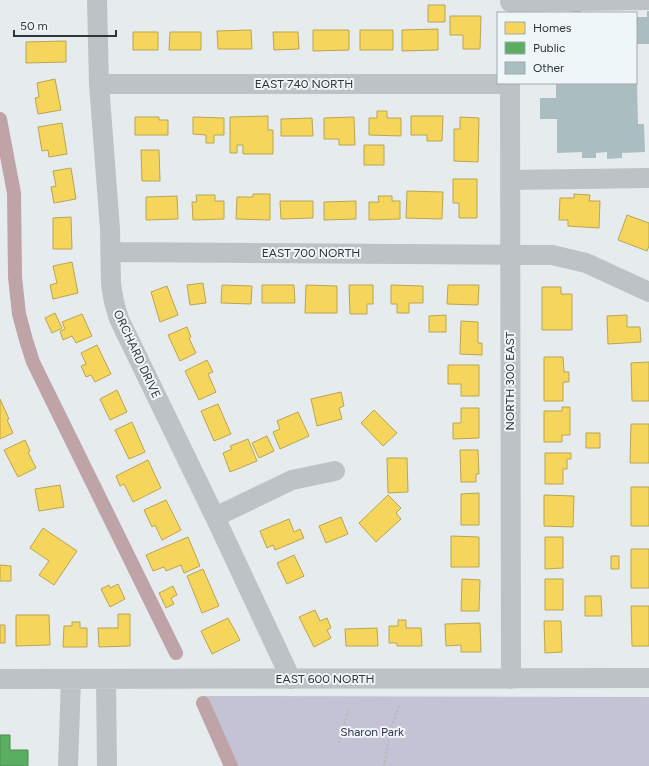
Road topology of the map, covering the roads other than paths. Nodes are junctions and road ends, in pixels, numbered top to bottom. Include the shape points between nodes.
1 (97, 0) edge
2 (649, 0) edge
3 (510, 5) edge
4 (99, 84) junction
5 (510, 84) edge
6 (649, 178) edge
7 (510, 180) junction
8 (111, 252) junction
9 (510, 254) junction
10 (649, 292) edge
11 (335, 471) dead end
12 (215, 517) junction
13 (649, 678) edge
14 (0, 679) edge
15 (70, 679) junction
16 (106, 679) junction
17 (291, 679) junction
18 (511, 679) junction
19 (68, 766) edge
20 (107, 766) edge

1 - 4 street, ORCHARD DRIVE
2 - 3 street
4 - 5 street, EAST 740 NORTH
4 - 8 street, ORCHARD DRIVE
5 - 7 street, NORTH 300 EAST
6 - 7 street
7 - 9 street, NORTH 300 EAST
8 - 9 street, EAST 700 NORTH
8 - 12 street, ORCHARD DRIVE via 111,284 119,319
9 - 10 street, EAST 700 NORTH via 552,255 586,263
9 - 18 street, NORTH 300 EAST
11 - 12 street via 292,480
12 - 17 street, ORCHARD DRIVE
13 - 18 street, EAST 600 NORTH
14 - 15 street, EAST 600 NORTH
15 - 16 street, EAST 600 NORTH
15 - 19 street
16 - 17 street, EAST 600 NORTH
16 - 20 street
17 - 18 street, EAST 600 NORTH

